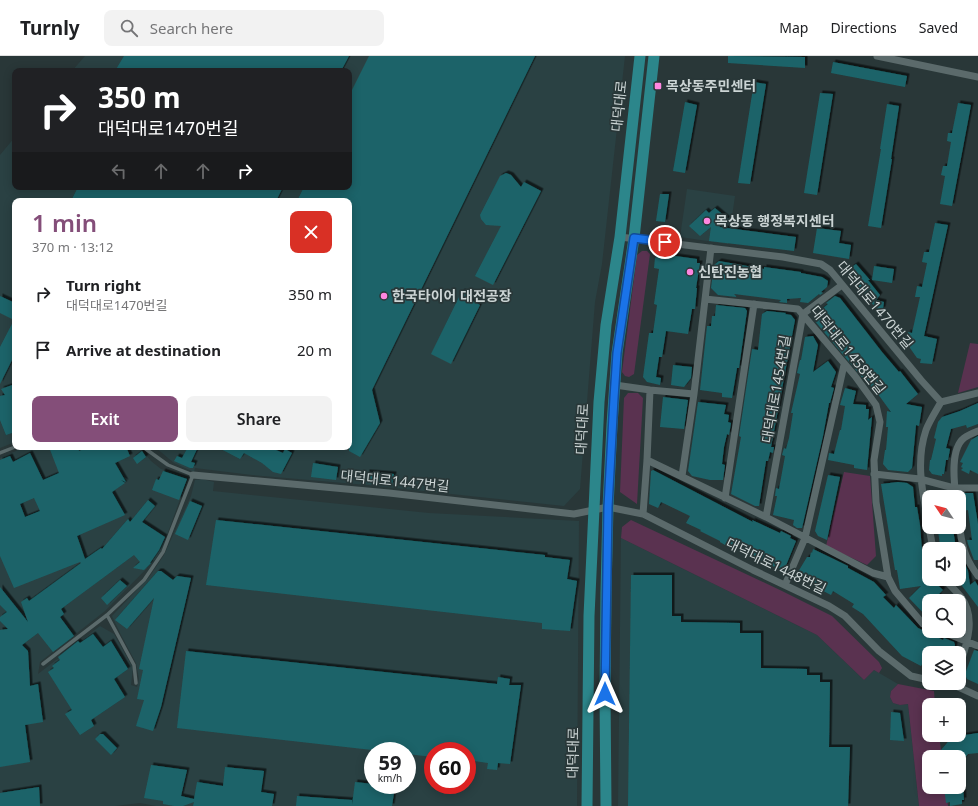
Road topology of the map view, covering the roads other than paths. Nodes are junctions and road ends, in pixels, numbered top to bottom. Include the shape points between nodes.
1 (640, 56) edge
2 (654, 56) edge
3 (876, 56) edge
4 (907, 59) edge
5 (978, 77) edge
6 (620, 236) junction
7 (634, 238) junction
8 (711, 248) junction
9 (842, 285) junction
10 (705, 299) junction
11 (754, 304) junction
12 (803, 314) junction
13 (844, 365) junction
14 (615, 385) junction
15 (650, 390) junction
16 (694, 394) junction
17 (978, 394) edge
18 (940, 402) junction
19 (978, 431) edge
20 (12, 448) edge
21 (147, 450) edge
22 (0, 453) edge
23 (647, 460) junction
24 (874, 474) junction
25 (193, 475) junction
26 (682, 476) junction
27 (920, 479) junction
28 (954, 488) junction
29 (978, 488) edge
30 (922, 490) edge
31 (725, 498) junction
32 (608, 507) junction
33 (594, 509) junction
34 (643, 514) junction
35 (766, 517) junction
36 (960, 534) edge
37 (805, 538) junction
38 (978, 576) edge
39 (888, 577) junction
40 (785, 585) junction
41 (951, 586) edge
42 (107, 615) junction
43 (922, 623) edge
44 (958, 638) edge
45 (967, 642) junction
46 (966, 646) edge
47 (978, 646) edge
48 (43, 664) dead end
49 (922, 678) edge
50 (136, 683) dead end
51 (966, 690) edge
52 (978, 696) edge
53 (587, 806) edge
54 (606, 806) edge

1 - 6 main road, 대덕대로
2 - 7 main road, 대덕대로
3 - 4 street
4 - 5 street
6 - 7 street, 대덕대로1470번길
6 - 33 main road, 대덕대로 via 606,325
7 - 8 street, 대덕대로1470번길
7 - 14 main road, 대덕대로 via 617,353
8 - 9 street, 대덕대로1470번길 via 821,264 830,270
8 - 10 street
9 - 12 street
9 - 18 street, 대덕대로1470번길
10 - 11 street, 대덕대로1458번길
10 - 16 street
11 - 12 street, 대덕대로1458번길 via 798,309
11 - 31 street
12 - 13 street, 대덕대로1458번길
12 - 35 street, 대덕대로1454번길
13 - 24 street, 대덕대로1458번길 via 876,405 880,422
13 - 37 street
14 - 15 street
14 - 32 main road, 대덕대로
15 - 16 street
15 - 23 street
16 - 26 street
17 - 18 street
18 - 27 street via 927,428
19 - 28 street via 963,439 958,447 953,470
20 - 22 lane
21 - 25 lane, 대덕대로1447번길 via 168,465
23 - 26 street
23 - 34 street
24 - 27 street
24 - 39 street, 대덕대로1458번길
25 - 33 street, 대덕대로1447번길 via 389,493 574,514
25 - 42 lane via 163,552 144,580
26 - 31 street
27 - 28 street
27 - 30 street
28 - 29 street
31 - 35 street
32 - 33 street, 대덕대로1448번길
32 - 34 street, 대덕대로1448번길
32 - 54 main road, 대덕대로
33 - 53 main road, 대덕대로 via 589,616
34 - 40 street, 대덕대로1448번길
35 - 37 street
36 - 38 street via 962,547
37 - 39 street via 873,573
37 - 40 street
39 - 43 street via 895,591
40 - 49 street, 대덕대로1448번길 via 845,616 879,651 911,676
41 - 45 street via 962,598 969,612 970,628
42 - 48 lane
42 - 50 lane via 134,665
44 - 45 street
45 - 46 street
45 - 47 street
51 - 52 street

